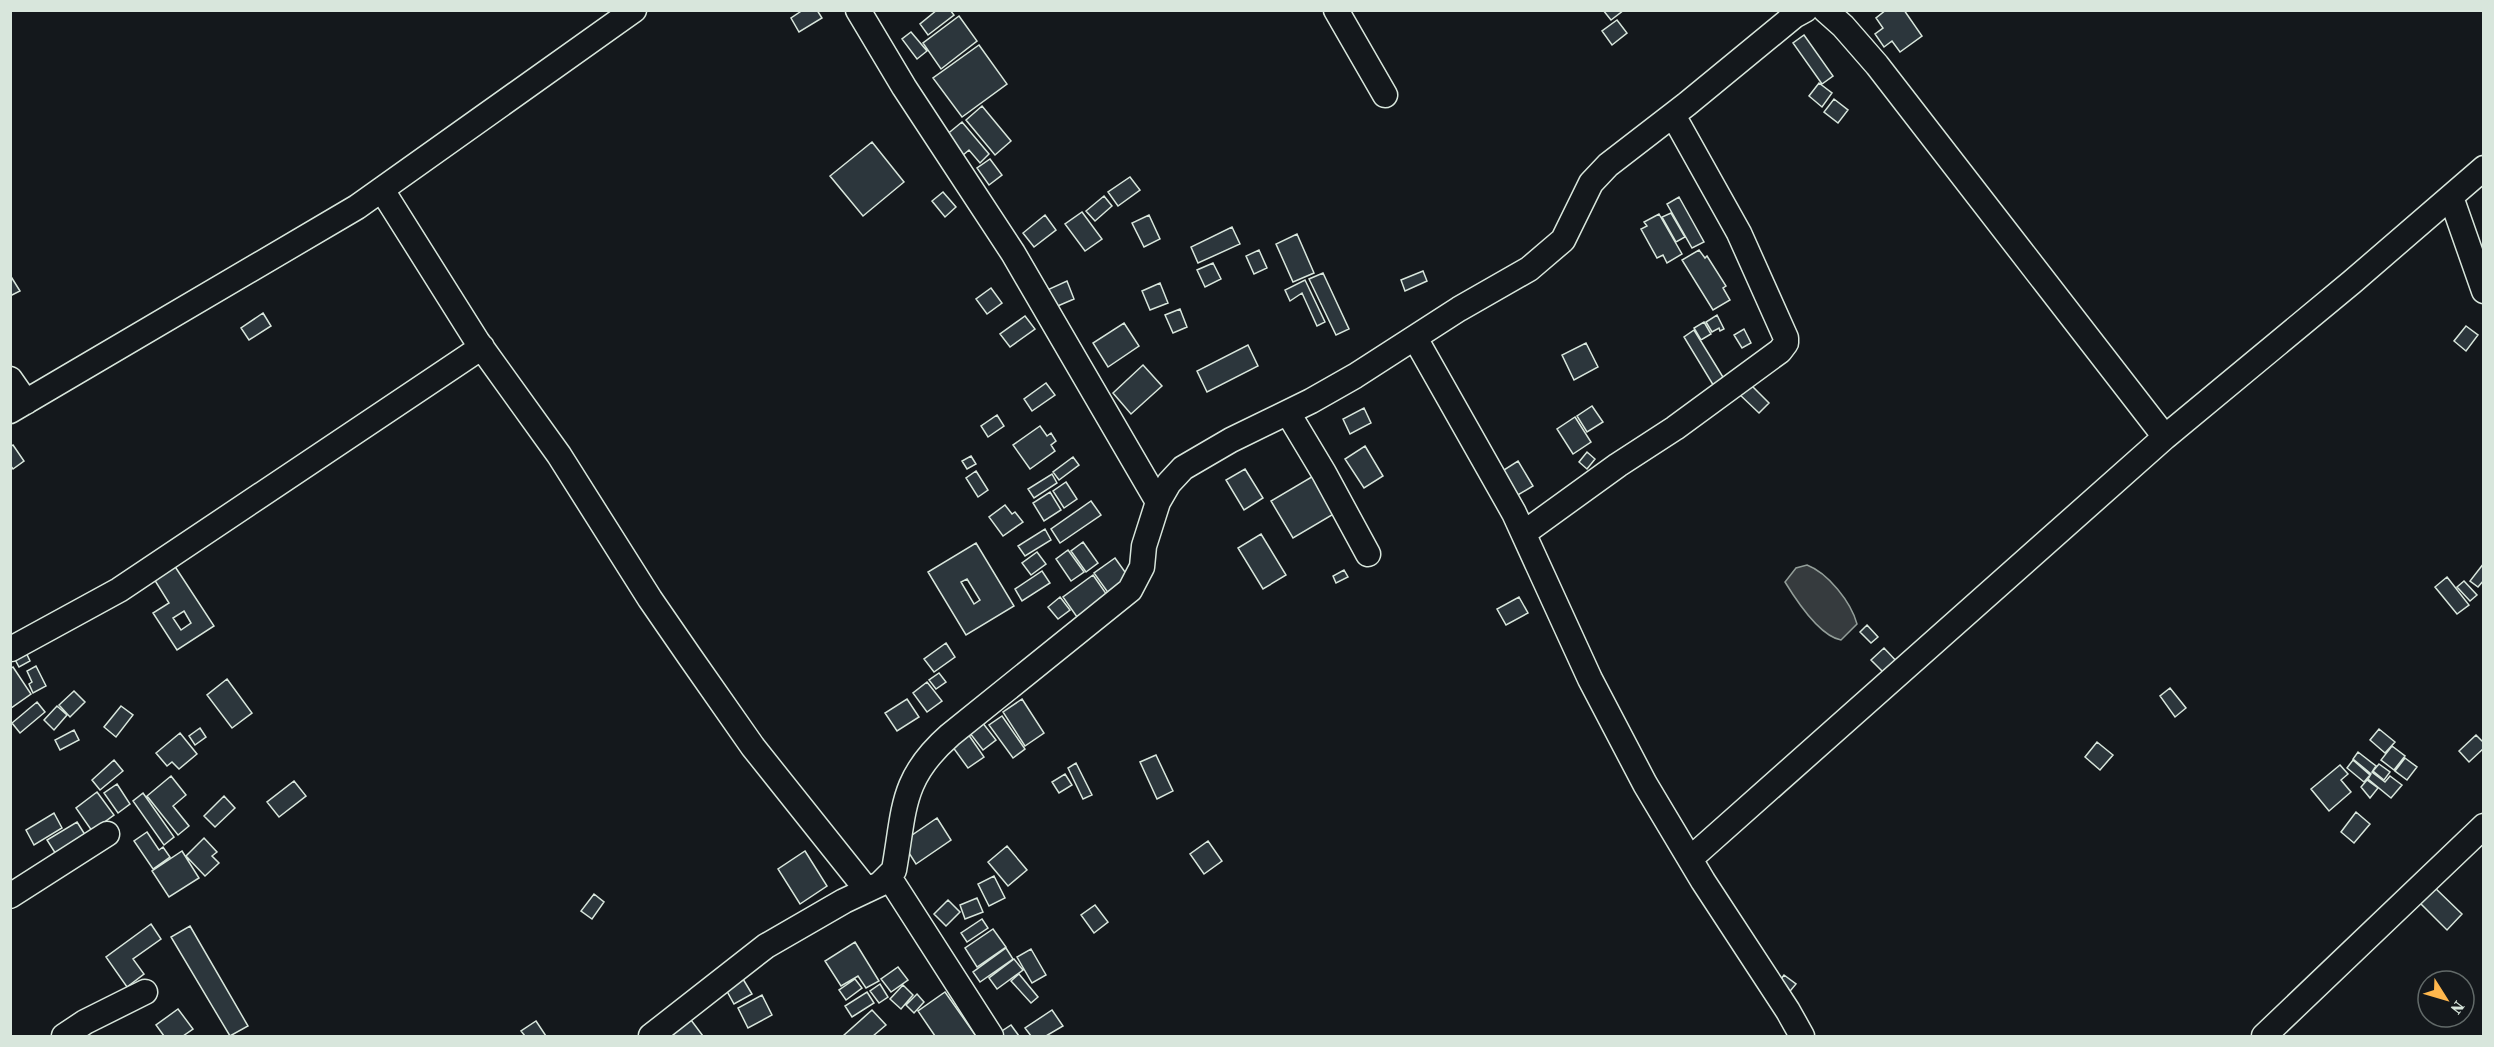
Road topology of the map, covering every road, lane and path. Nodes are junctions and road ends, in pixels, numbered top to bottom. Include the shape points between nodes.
1 (634, 10) edge
2 (858, 10) edge
3 (1336, 10) edge
4 (1805, 10) edge
5 (1829, 12) edge
6 (1384, 95) dead end
7 (1673, 115) junction
8 (2484, 168) edge
9 (382, 190) junction
10 (2451, 197) junction
11 (2484, 291) edge
12 (1415, 338) junction
13 (482, 347) junction
14 (10, 379) edge
15 (18, 407) edge
16 (1288, 412) junction
17 (2165, 437) junction
18 (1158, 502) junction
19 (1524, 533) junction
20 (1368, 554) dead end
21 (11, 649) edge
22 (2484, 826) edge
23 (107, 834) dead end
24 (1690, 859) junction
25 (889, 877) junction
26 (867, 890) junction
27 (10, 896) edge
28 (145, 992) dead end
29 (64, 1036) edge
30 (651, 1036) edge
31 (991, 1036) edge
32 (1802, 1036) edge
33 (2264, 1036) edge

1 - 9 street
2 - 18 street via 1012,253
3 - 6 street
4 - 7 street
5 - 17 street via 1877,65
7 - 12 street via 1625,150 1591,183 1559,244 1529,269
7 - 19 street via 1739,233 1786,343 1675,428
8 - 10 street
9 - 13 street
9 - 15 street
10 - 11 street
10 - 17 street
12 - 16 street
12 - 19 street
13 - 21 street via 118,590
13 - 26 street via 559,455 650,599 747,738
14 - 15 street
16 - 18 street via 1183,468
16 - 20 street
17 - 24 street
18 - 25 street via 1144,546 1142,567 1130,590 950,735 917,770 908,789 894,870
19 - 24 street via 1596,689 1645,784
22 - 33 street
23 - 27 street
24 - 32 street
25 - 26 street
25 - 31 street
26 - 30 street via 766,946
28 - 29 street

